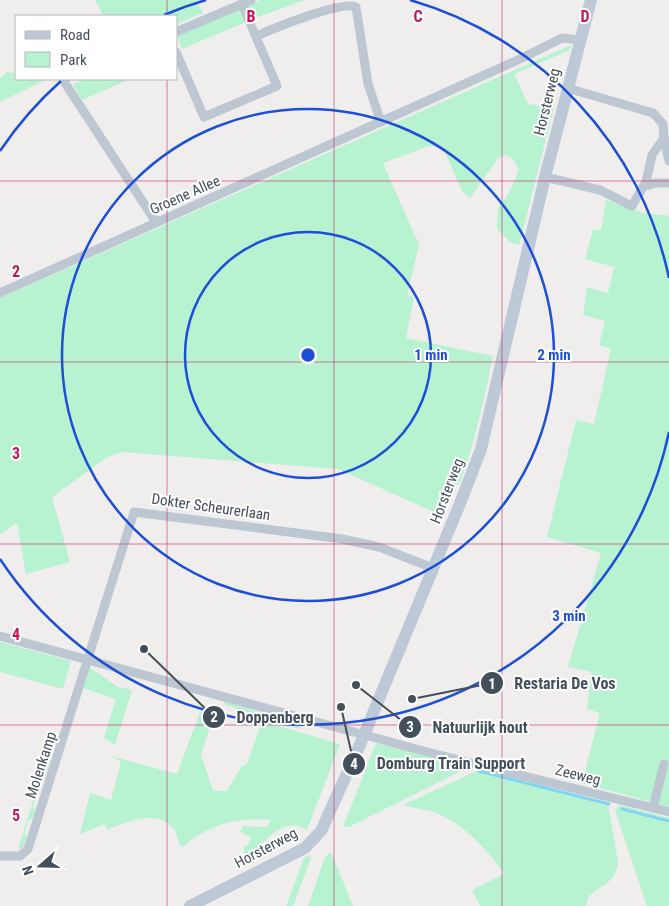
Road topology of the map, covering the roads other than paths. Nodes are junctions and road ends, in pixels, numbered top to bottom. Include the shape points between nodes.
1 (591, 0) edge
2 (247, 2) edge
3 (178, 31) edge
4 (256, 36) junction
5 (580, 40) junction
6 (178, 57) edge
7 (63, 80) edge
8 (567, 88) junction
9 (381, 122) junction
10 (664, 138) junction
11 (669, 161) edge
12 (545, 177) junction
13 (669, 183) edge
14 (643, 187) junction
15 (156, 222) junction
16 (0, 293) edge
17 (433, 568) junction
18 (0, 636) edge
19 (87, 658) junction
20 (364, 734) junction
21 (664, 764) dead end
22 (653, 808) junction
23 (669, 812) edge
24 (0, 856) edge
25 (190, 906) edge

1 - 5 main road, Horsterweg
2 - 3 street
2 - 4 street
4 - 6 street via 277,86 204,118
4 - 9 street via 331,3 353,3 370,94
5 - 8 main road, Horsterweg
5 - 9 street, Groene Allee via 562,38
7 - 15 street
8 - 10 street via 653,113 663,124
8 - 12 main road, Horsterweg
9 - 15 street, Groene Allee
10 - 11 street
10 - 14 street via 652,155
12 - 14 street via 600,190 632,206
12 - 17 main road, Horsterweg via 481,449
13 - 14 street
15 - 16 street, Groene Allee
17 - 19 street, Dokter Scheurerlaan via 379,547 342,539 134,512
17 - 20 main road, Horsterweg
18 - 19 street, Zeeweg
19 - 20 street, Zeeweg
19 - 24 street, Molenkamp via 28,849 20,856
20 - 22 street, Zeeweg
20 - 25 main road, Horsterweg via 321,831 305,848
21 - 22 street
22 - 23 street, Zeeweg

